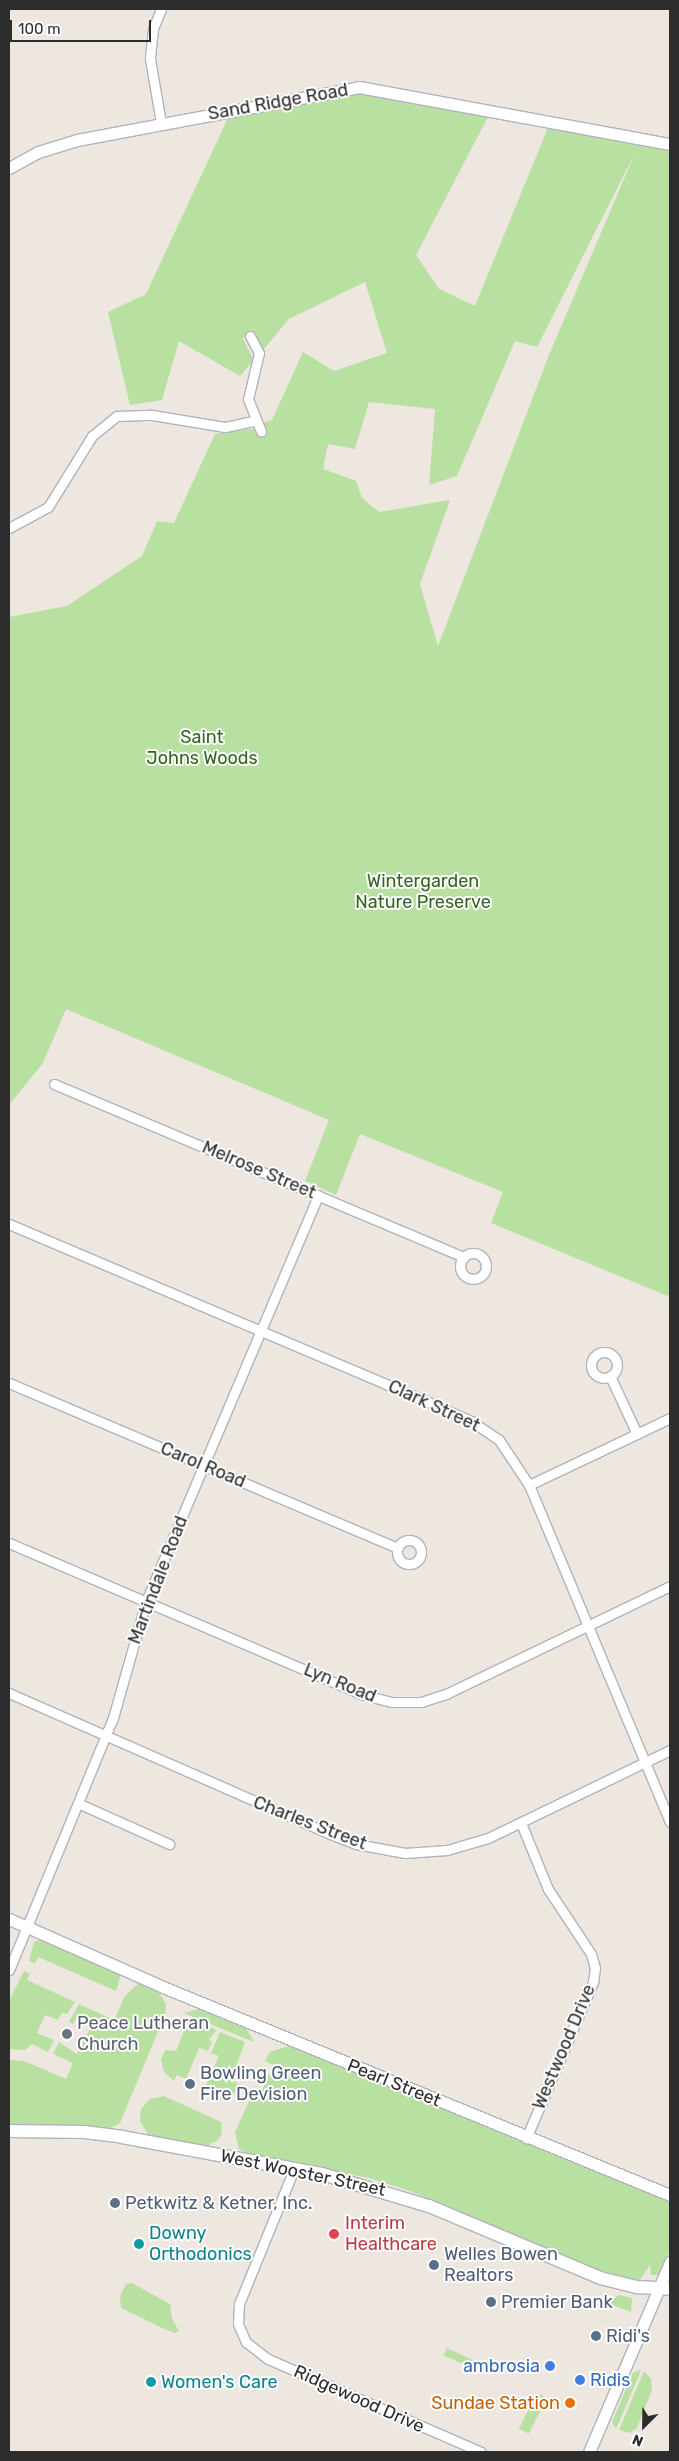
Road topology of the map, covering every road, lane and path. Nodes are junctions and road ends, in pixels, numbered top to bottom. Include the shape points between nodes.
1 (161, 9) edge
2 (162, 123) junction
3 (670, 144) edge
4 (9, 168) edge
5 (250, 336) dead end
6 (254, 421) junction
7 (261, 431) dead end
8 (9, 528) edge
9 (54, 1084) dead end
10 (318, 1195) junction
11 (9, 1224) edge
12 (464, 1257) dead end
13 (260, 1330) junction
14 (610, 1376) dead end
15 (9, 1383) edge
16 (670, 1418) edge
17 (638, 1434) junction
18 (203, 1465) junction
19 (529, 1485) junction
20 (9, 1543) edge
21 (397, 1548) dead end
22 (670, 1586) edge
23 (146, 1601) junction
24 (589, 1626) junction
25 (9, 1693) edge
26 (106, 1737) junction
27 (670, 1750) edge
28 (645, 1763) junction
29 (80, 1804) junction
30 (670, 1822) edge
31 (521, 1823) junction
32 (169, 1844) dead end
33 (9, 1919) edge
34 (28, 1928) junction
35 (9, 1970) edge
36 (9, 2131) edge
37 (526, 2138) junction
38 (294, 2168) junction
39 (670, 2196) edge
40 (670, 2262) edge
41 (664, 2289) edge
42 (481, 2452) edge
43 (589, 2452) edge

1 - 2 street via 153,29 150,59
2 - 3 street, Sand Ridge Road via 359,87
2 - 4 street, Sand Ridge Road via 57,145
5 - 6 street via 259,353 248,394
6 - 7 street
6 - 8 street via 224,427 152,414 117,416 92,436 48,507
9 - 10 street, Melrose Street
10 - 12 street, Melrose Street
10 - 13 street, Martindale Road
11 - 13 street, Clark Street
13 - 18 street, Martindale Road
13 - 19 street, Clark Street via 471,1421 508,1450
14 - 17 street
15 - 18 street, Carol Road
16 - 17 street
17 - 19 street
18 - 21 street, Carol Road
18 - 23 street, Martindale Road
19 - 24 street, Clark Street
20 - 23 street, Lyn Road
22 - 24 street, Lyn Road
23 - 24 street, Lyn Road via 364,1695 392,1702 435,1698
23 - 26 street, Martindale Road
24 - 28 street, Clark Street
25 - 26 street, Charles Street
26 - 29 street, Martindale Road
26 - 31 street, Charles Street via 330,1834 384,1851 447,1850 488,1838
27 - 28 street, Charles Street
28 - 30 street, Clark Street
28 - 31 street, Charles Street
29 - 32 street
29 - 34 street, Martindale Road
31 - 37 street, Westwood Drive via 548,1889 591,1954 595,1968 593,1982
33 - 34 street, Pearl Street
34 - 35 street, Martindale Road
34 - 37 street, Pearl Street
36 - 38 main road, West Wooster Street via 77,2132 122,2137
37 - 39 street, Pearl Street
38 - 41 main road, West Wooster Street via 397,2194 600,2278
38 - 42 street, Ridgewood Drive via 239,2304 238,2324 246,2342 268,2359
40 - 41 street
41 - 43 street

